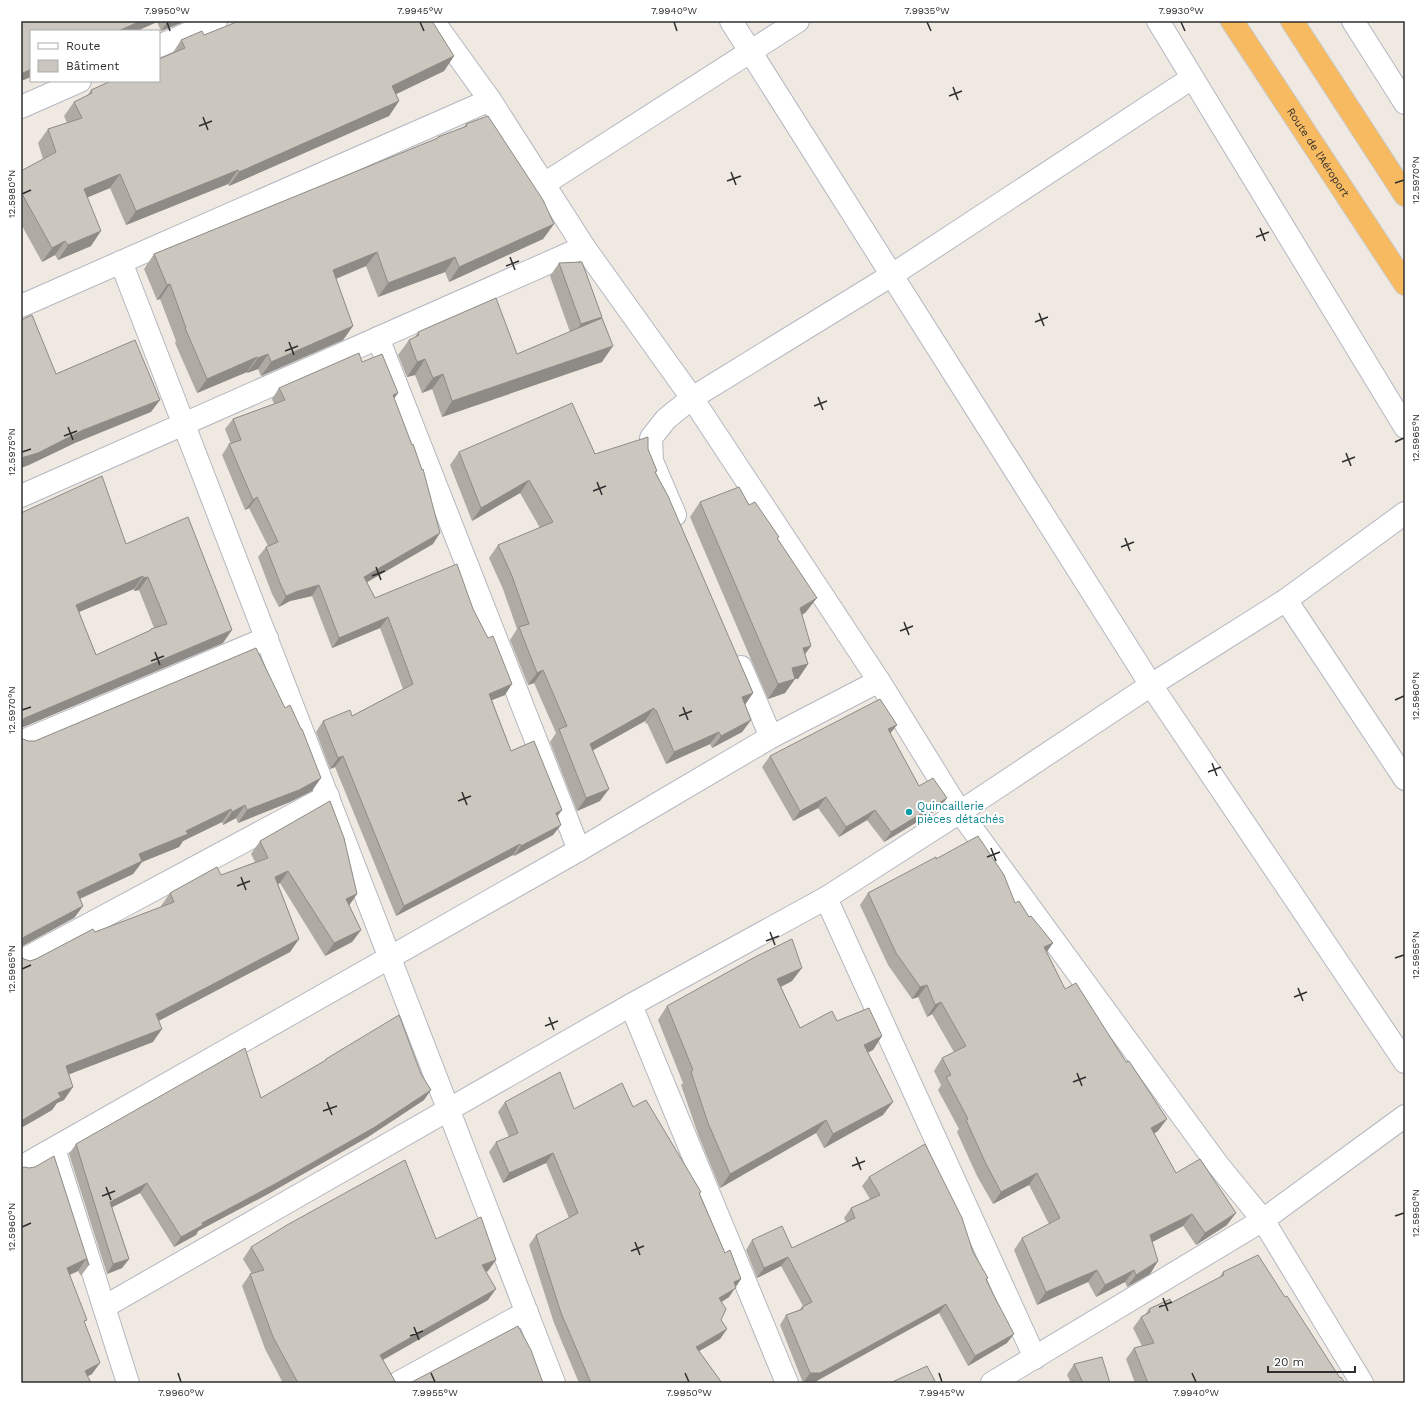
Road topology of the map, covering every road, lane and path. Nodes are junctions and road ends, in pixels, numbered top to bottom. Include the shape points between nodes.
1 (216, 21) edge
2 (433, 21) edge
3 (731, 21) edge
4 (798, 21) edge
5 (1158, 21) edge
6 (1232, 21) edge
7 (1292, 21) edge
8 (1353, 21) edge
9 (160, 46) edge
10 (751, 52) junction
11 (1192, 78) junction
12 (78, 82) edge
13 (490, 100) junction
14 (1405, 104) edge
15 (21, 107) edge
16 (544, 184) junction
17 (1405, 195) edge
18 (584, 246) junction
19 (122, 262) junction
20 (892, 275) junction
21 (1405, 284) edge
22 (21, 306) edge
23 (378, 338) junction
24 (692, 398) junction
25 (184, 424) junction
26 (1405, 427) edge
27 (21, 496) edge
28 (1405, 513) edge
29 (684, 534) edge
30 (1286, 600) junction
31 (267, 638) junction
32 (734, 650) edge
33 (880, 681) junction
34 (1151, 685) junction
35 (771, 737) junction
36 (21, 742) edge
37 (1405, 778) edge
38 (328, 796) junction
39 (960, 812) junction
40 (579, 850) junction
41 (826, 898) junction
42 (390, 956) junction
43 (21, 961) edge
44 (632, 1005) junction
45 (1405, 1062) edge
46 (449, 1109) junction
47 (1405, 1116) edge
48 (54, 1149) junction
49 (21, 1167) edge
50 (1262, 1220) junction
51 (104, 1307) junction
52 (527, 1312) junction
53 (1035, 1358) junction
54 (128, 1383) edge
55 (398, 1383) edge
56 (554, 1383) edge
57 (787, 1383) edge
58 (992, 1383) edge
59 (1362, 1383) edge

1 - 9 street
2 - 13 street
3 - 10 street
4 - 10 street
5 - 11 street
6 - 21 highway, Route de l'Aéroport
7 - 17 highway
8 - 14 street
10 - 16 street
10 - 20 street
11 - 20 street
11 - 26 street
12 - 15 street
13 - 16 street
13 - 19 street
16 - 18 street
18 - 23 street
18 - 24 street
19 - 22 street
19 - 25 street
20 - 24 street
20 - 34 street
23 - 25 street
23 - 40 street
24 - 29 street via 666,419 651,438 652,461
24 - 33 street
25 - 27 street
25 - 31 street
28 - 30 street
30 - 34 street
30 - 37 street
31 - 36 street
31 - 38 street
32 - 35 street
33 - 35 street
33 - 39 street
34 - 39 street
34 - 45 street
35 - 40 street
38 - 42 street
38 - 43 street
39 - 41 street
39 - 50 street via 1218,1165
40 - 42 street
41 - 44 street
41 - 53 street
42 - 46 street
42 - 48 street
44 - 46 street
44 - 57 street
46 - 51 street
46 - 52 street
47 - 50 street
48 - 49 street
48 - 51 street
50 - 53 street
50 - 59 street
51 - 54 street
52 - 55 street
52 - 56 street
53 - 58 street

